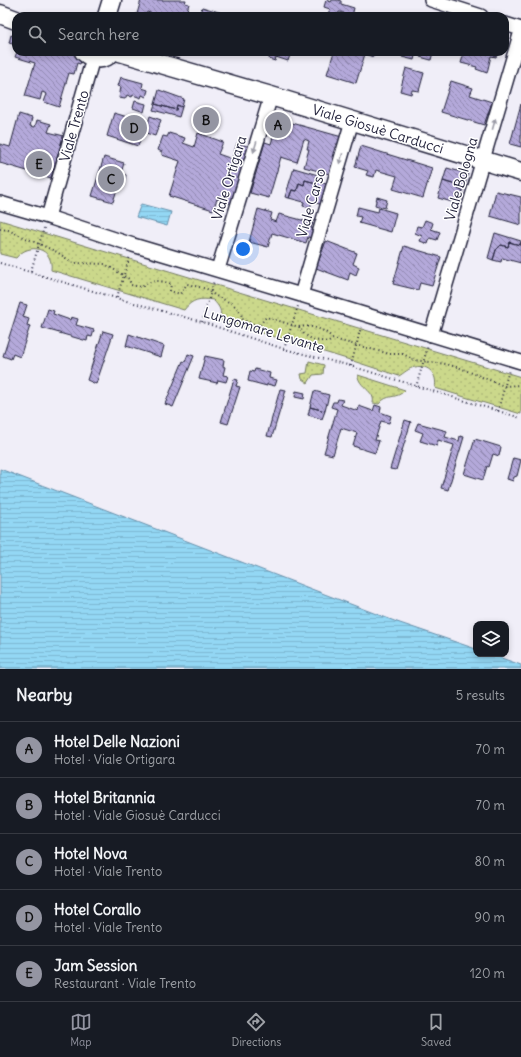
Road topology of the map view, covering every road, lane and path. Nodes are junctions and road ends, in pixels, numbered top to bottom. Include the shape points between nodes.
1 (112, 0) edge
2 (431, 0) edge
3 (108, 12) edge
4 (468, 12) edge
5 (0, 14) edge
6 (12, 18) edge
7 (509, 26) edge
8 (521, 30) edge
9 (89, 56) edge
10 (94, 56) edge
11 (107, 56) edge
12 (134, 56) edge
13 (271, 96) junction
14 (352, 121) junction
15 (483, 161) junction
16 (521, 172) edge
17 (0, 203) edge
18 (48, 217) junction
19 (0, 229) edge
20 (39, 244) junction
21 (133, 245) junction
22 (0, 263) edge
23 (218, 270) junction
24 (31, 272) junction
25 (124, 276) junction
26 (210, 293) junction
27 (301, 294) junction
28 (116, 298) junction
29 (364, 314) junction
30 (202, 322) junction
31 (292, 326) junction
32 (299, 327) junction
33 (432, 335) junction
34 (334, 339) junction
35 (356, 346) junction
36 (284, 349) junction
37 (516, 360) edge
38 (423, 362) junction
39 (351, 366) junction
40 (521, 385) edge
41 (504, 386) junction
42 (416, 387) junction
43 (498, 411) junction
44 (521, 418) edge

1 - 3 street
2 - 4 street
5 - 6 street
7 - 8 street
15 -> 8 street, Viale Bologna
9 - 18 street, Viale Trento
10 - 11 street
12 - 13 street, Viale Giosuè Carducci
13 - 14 street, Viale Giosuè Carducci
13 -> 23 street, Viale Ortigara
14 - 15 street, Viale Giosuè Carducci
14 -> 27 street, Viale Carso
15 - 16 street, Viale Giosuè Carducci
15 - 33 street, Viale Bologna
17 - 18 street
18 - 20 path
18 - 21 street
19 - 20 path
20 - 24 path
20 - 25 path via 58,252 73,263 105,264
21 - 23 street
21 - 25 path
22 - 24 path, Lungomare Levante
23 - 26 path
23 - 27 street
24 - 28 path, Lungomare Levante
25 - 26 path via 129,279 131,285 136,286 142,287 146,283 161,280 170,284 170,291 180,294 187,284 207,289
25 - 28 path
26 - 30 path
26 - 31 path via 236,307 243,320 259,326 266,317
27 - 29 street
27 - 31 path
28 - 30 path, Lungomare Levante
29 - 33 street
29 - 35 path
30 - 36 path, Lungomare Levante
31 - 32 path
31 - 36 path
32 - 34 path via 312,327 326,332
32 - 34 path via 313,340 329,342
33 - 37 street
33 - 38 path
34 - 35 path
35 - 38 path via 390,354 403,354
35 - 39 path
36 - 39 path, Lungomare Levante
37 - 41 path
38 - 41 path via 453,366
38 - 42 path
39 - 42 path, Lungomare Levante
40 - 41 path
41 - 43 path
42 - 43 path, Lungomare Levante
43 - 44 path, Lungomare Levante

